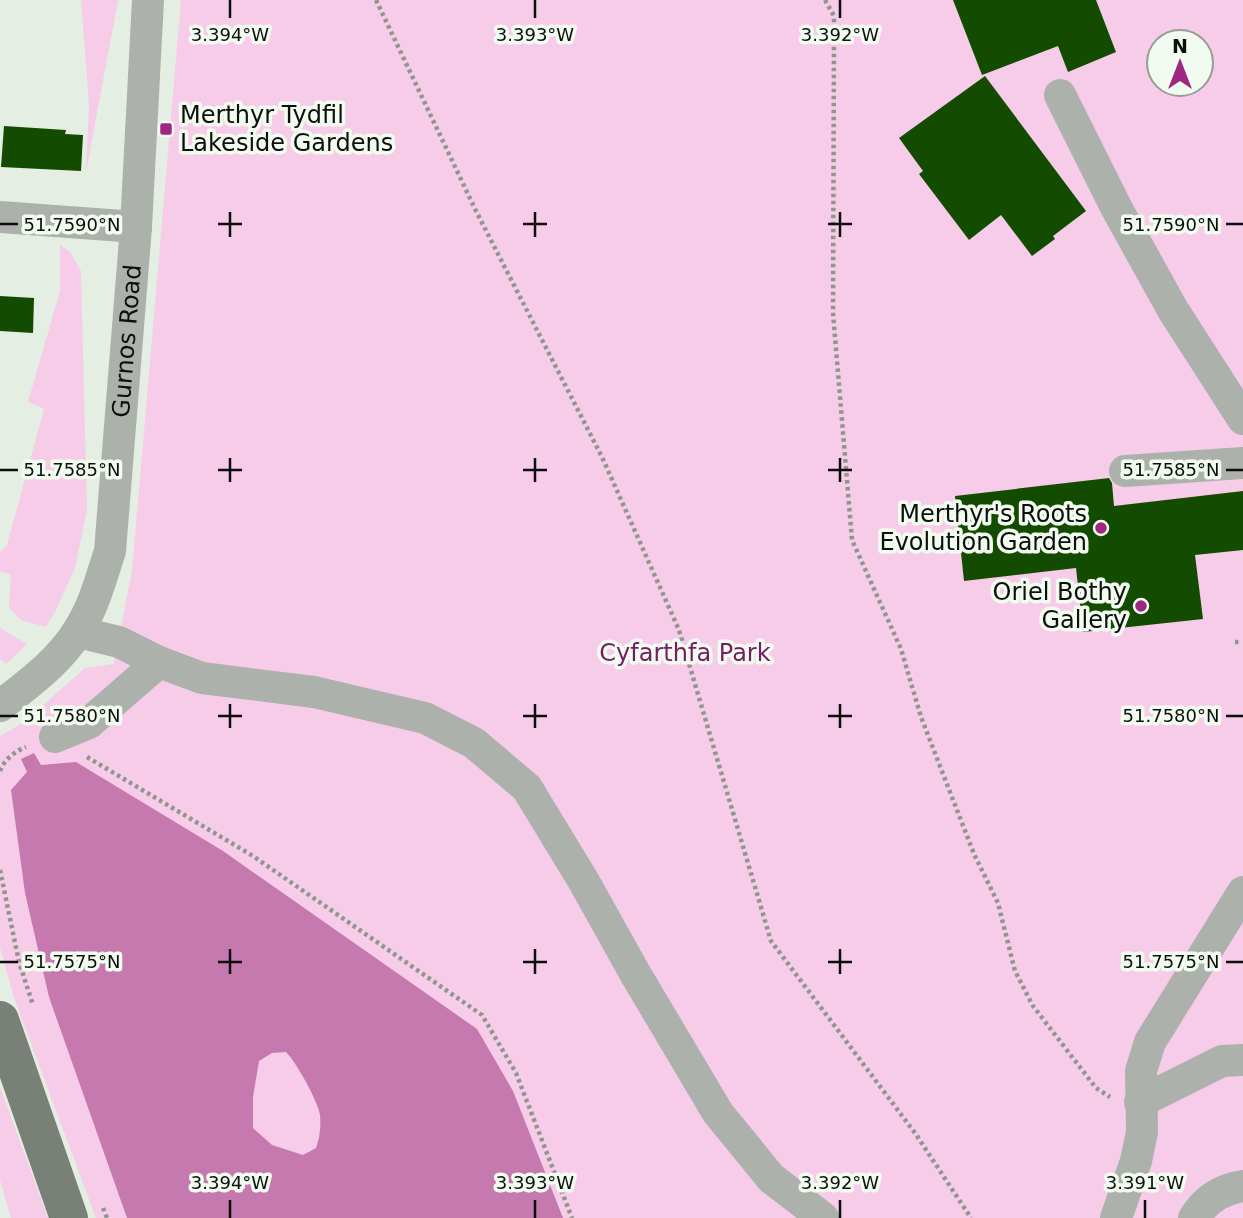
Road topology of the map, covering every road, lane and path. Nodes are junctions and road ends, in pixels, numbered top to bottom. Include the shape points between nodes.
1 (148, 0) edge
2 (376, 0) edge
3 (825, 0) edge
4 (1060, 95) dead end
5 (0, 217) edge
6 (136, 227) junction
7 (1243, 419) edge
8 (1243, 463) edge
9 (1125, 471) dead end
10 (78, 632) junction
11 (159, 662) junction
12 (0, 706) edge
13 (55, 737) junction
14 (0, 771) edge
15 (1243, 892) edge
16 (0, 1020) edge
17 (1243, 1060) edge
18 (1129, 1102) junction
19 (1243, 1186) edge
20 (69, 1218) edge
21 (572, 1218) edge
22 (822, 1218) edge
23 (971, 1218) edge
24 (1115, 1218) edge
25 (1194, 1218) edge

1 - 6 street, Gurnos Road
2 - 23 path via 476,211 602,457 679,630 771,942 915,1133
3 - 18 path via 834,16 833,313 852,540 901,649 931,742 998,903 1015,971 1033,1006 1096,1088
4 - 7 street via 1173,310
5 - 6 street
6 - 10 street, Gurnos Road via 110,551
8 - 9 street
10 - 11 street via 119,642
10 - 12 street, Gurnos Road via 52,662
11 - 13 street via 89,723
11 - 22 street via 202,678 313,692 425,718 474,743 527,788 718,1112 771,1178
13 - 14 path via 18,750
13 - 21 path via 253,856 482,1015 516,1073
15 - 18 street via 1150,1042
16 - 20 main road
17 - 18 street via 1222,1061
18 - 24 street via 1142,1132
19 - 25 street via 1230,1188 1203,1204

